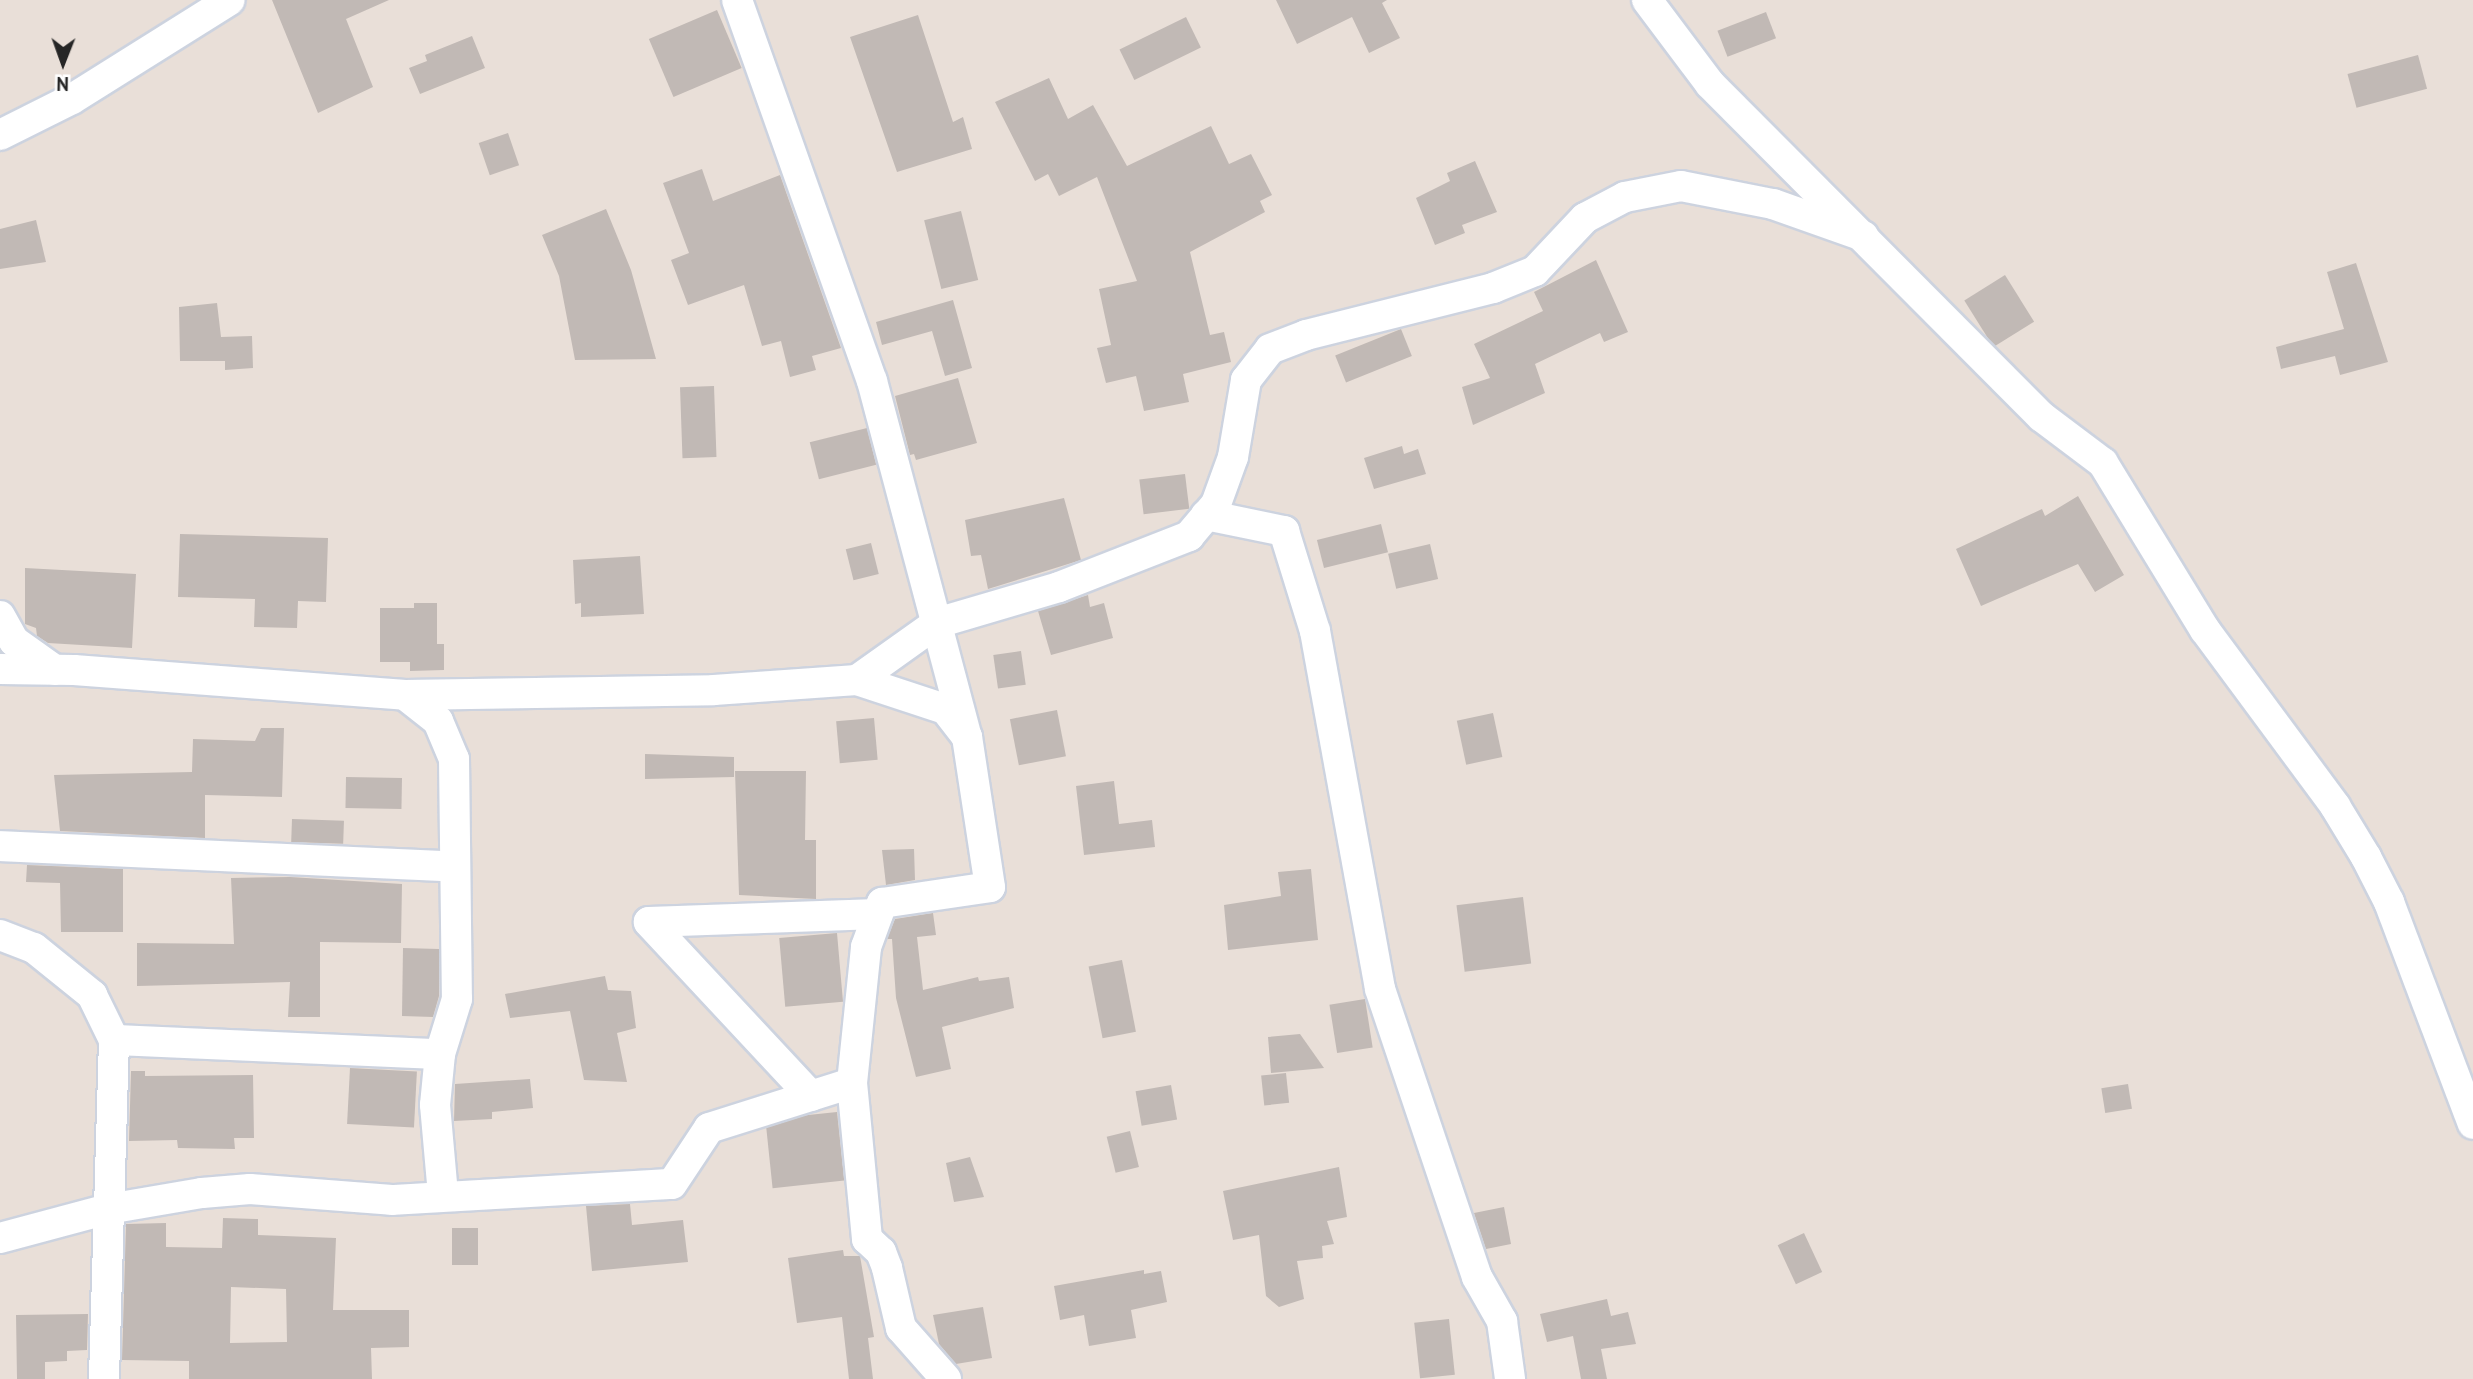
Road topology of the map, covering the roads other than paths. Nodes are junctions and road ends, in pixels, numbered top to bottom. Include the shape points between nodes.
1 (230, 0) edge
2 (737, 0) edge
3 (1647, 0) edge
4 (0, 135) edge
5 (1863, 236) junction
6 (1206, 515) junction
7 (0, 617) edge
8 (937, 624) junction
9 (0, 669) edge
10 (55, 670) junction
11 (857, 680) junction
12 (405, 695) junction
13 (967, 737) junction
14 (0, 846) edge
15 (455, 867) junction
16 (878, 914) junction
17 (0, 935) edge
18 (114, 1040) junction
19 (440, 1054) junction
20 (852, 1083) junction
21 (811, 1096) junction
22 (2473, 1124) edge
23 (443, 1195) junction
24 (107, 1209) junction
25 (0, 1238) edge
26 (104, 1379) edge
27 (946, 1379) edge
28 (1510, 1379) edge

1 - 4 street via 72,99
2 - 8 street via 872,381
3 - 5 street via 1710,84
5 - 6 street via 1773,204 1681,186 1625,197 1585,218 1535,271 1493,288 1306,335 1270,349 1246,380 1233,457 1216,504
5 - 22 street via 2042,417 2104,463 2205,630 2366,857 2393,914
6 - 8 street via 1189,536 1059,587
6 - 28 street via 1284,531 1315,631 1380,989 1477,1277 1502,1321
7 - 10 street via 13,641
8 - 11 street
8 - 13 street
9 - 10 street
10 - 12 street
11 - 12 street via 714,690
11 - 13 street via 944,709
12 - 15 street via 438,721 454,759
13 - 16 street via 990,887 882,903
14 - 15 street
15 - 19 street via 457,999
16 - 20 street via 866,947
16 - 21 street via 649,922
17 - 18 street via 34,948 92,995
18 - 19 street
18 - 24 street
19 - 23 street via 435,1105
20 - 21 street
20 - 27 street via 867,1238 881,1252 901,1328
21 - 23 street via 709,1128 672,1184
23 - 24 street via 337,1199 250,1189
24 - 25 street
24 - 26 street

